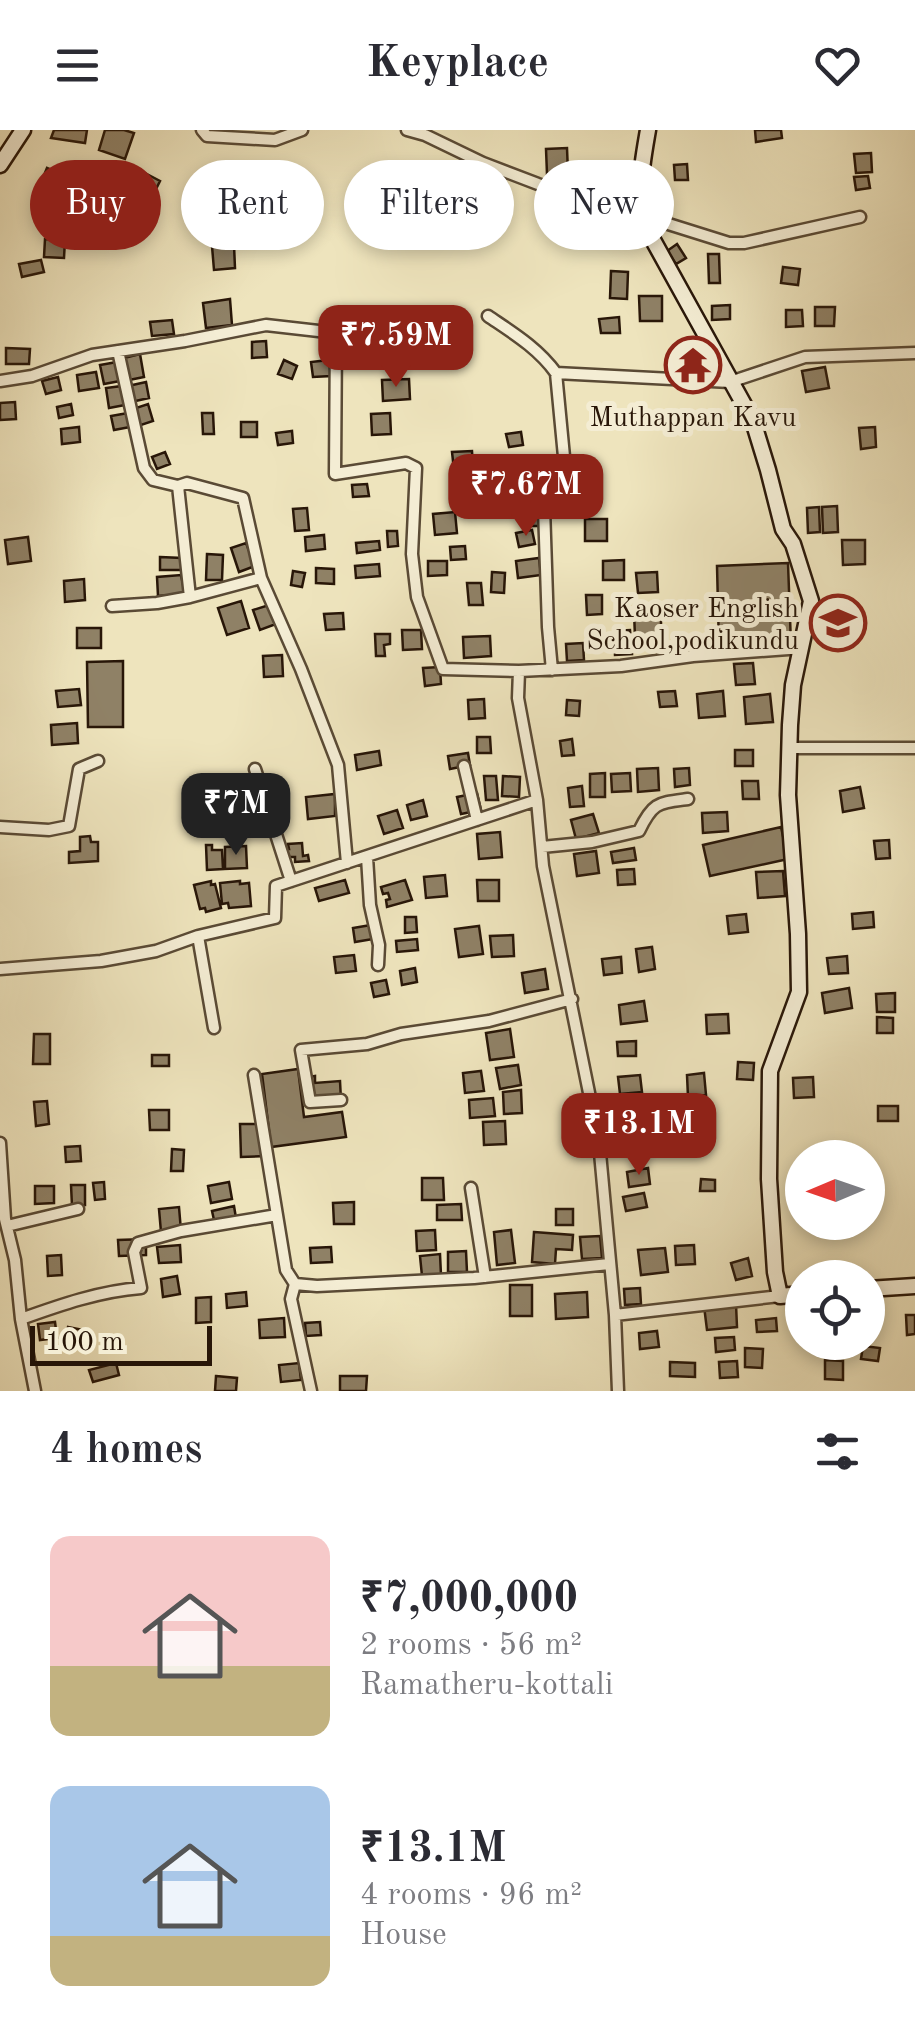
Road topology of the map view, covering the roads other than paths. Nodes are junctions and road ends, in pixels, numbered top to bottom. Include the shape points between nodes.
1 (24, 130) edge
2 (202, 130) edge
3 (302, 130) edge
4 (407, 130) edge
5 (648, 130) edge
6 (644, 160) edge
7 (0, 165) edge
8 (534, 182) edge
9 (860, 218) dead end
10 (674, 226) edge
11 (658, 250) edge
12 (488, 316) dead end
13 (118, 351) junction
14 (915, 353) edge
15 (556, 372) junction
16 (0, 381) edge
17 (730, 382) junction
18 (178, 486) junction
19 (261, 578) junction
20 (190, 597) junction
21 (112, 606) dead end
22 (802, 648) junction
23 (552, 670) junction
24 (519, 671) junction
25 (789, 748) junction
26 (915, 748) edge
27 (98, 762) dead end
28 (464, 766) dead end
29 (254, 769) dead end
30 (688, 799) dead end
31 (538, 800) junction
32 (476, 820) junction
33 (0, 827) edge
34 (542, 847) junction
35 (367, 856) junction
36 (347, 863) junction
37 (291, 881) junction
38 (198, 936) junction
39 (378, 964) dead end
40 (0, 969) edge
41 (572, 999) junction
42 (214, 1028) dead end
43 (254, 1074) dead end
44 (341, 1100) dead end
45 (0, 1142) edge
46 (2, 1180) edge
47 (471, 1188) dead end
48 (78, 1209) dead end
49 (277, 1215) junction
50 (7, 1226) junction
51 (610, 1264) junction
52 (485, 1277) junction
53 (295, 1284) junction
54 (915, 1286) edge
55 (885, 1288) edge
56 (780, 1296) junction
57 (785, 1296) edge
58 (614, 1315) junction
59 (21, 1319) junction
60 (35, 1391) edge
61 (311, 1391) edge
62 (618, 1391) edge

1 - 7 main road
2 - 3 street via 207,136 275,140
4 - 8 street
5 - 6 main road
9 - 10 street via 744,243
11 - 17 main road
12 - 15 street
13 - 16 street
13 - 18 street via 144,468 153,480
13 - 24 street via 266,325 336,333 335,474 406,463 416,468 417,597 443,669
14 - 17 street via 806,357
15 - 17 street
15 - 23 street via 564,467 543,478
17 - 22 main road via 752,420 811,601
18 - 19 street via 243,498
18 - 20 street
19 - 20 street
19 - 36 street via 338,765
20 - 21 street
22 - 23 street
22 - 25 main road
23 - 24 street
24 - 31 street
25 - 26 street
25 - 56 main road via 799,992 770,1071
27 - 33 street via 79,769 69,826
28 - 32 street
29 - 37 street
30 - 34 street via 649,809 639,831
31 - 32 street
31 - 34 street
32 - 35 street
34 - 41 street
35 - 36 street
35 - 39 street
36 - 37 street
37 - 38 street via 276,886 275,918
38 - 40 street via 156,952
38 - 42 street
41 - 44 street via 489,1021 301,1050 310,1102
41 - 51 street via 599,1142
43 - 49 street
45 - 46 street
46 - 50 street
47 - 52 street
48 - 50 street
49 - 53 street via 286,1270
49 - 59 street via 138,1243 141,1288
50 - 59 street
51 - 52 street
51 - 58 street
52 - 53 street
53 - 61 street via 291,1299
54 - 55 main road
56 - 57 main road
56 - 58 street
58 - 62 street
59 - 60 street

